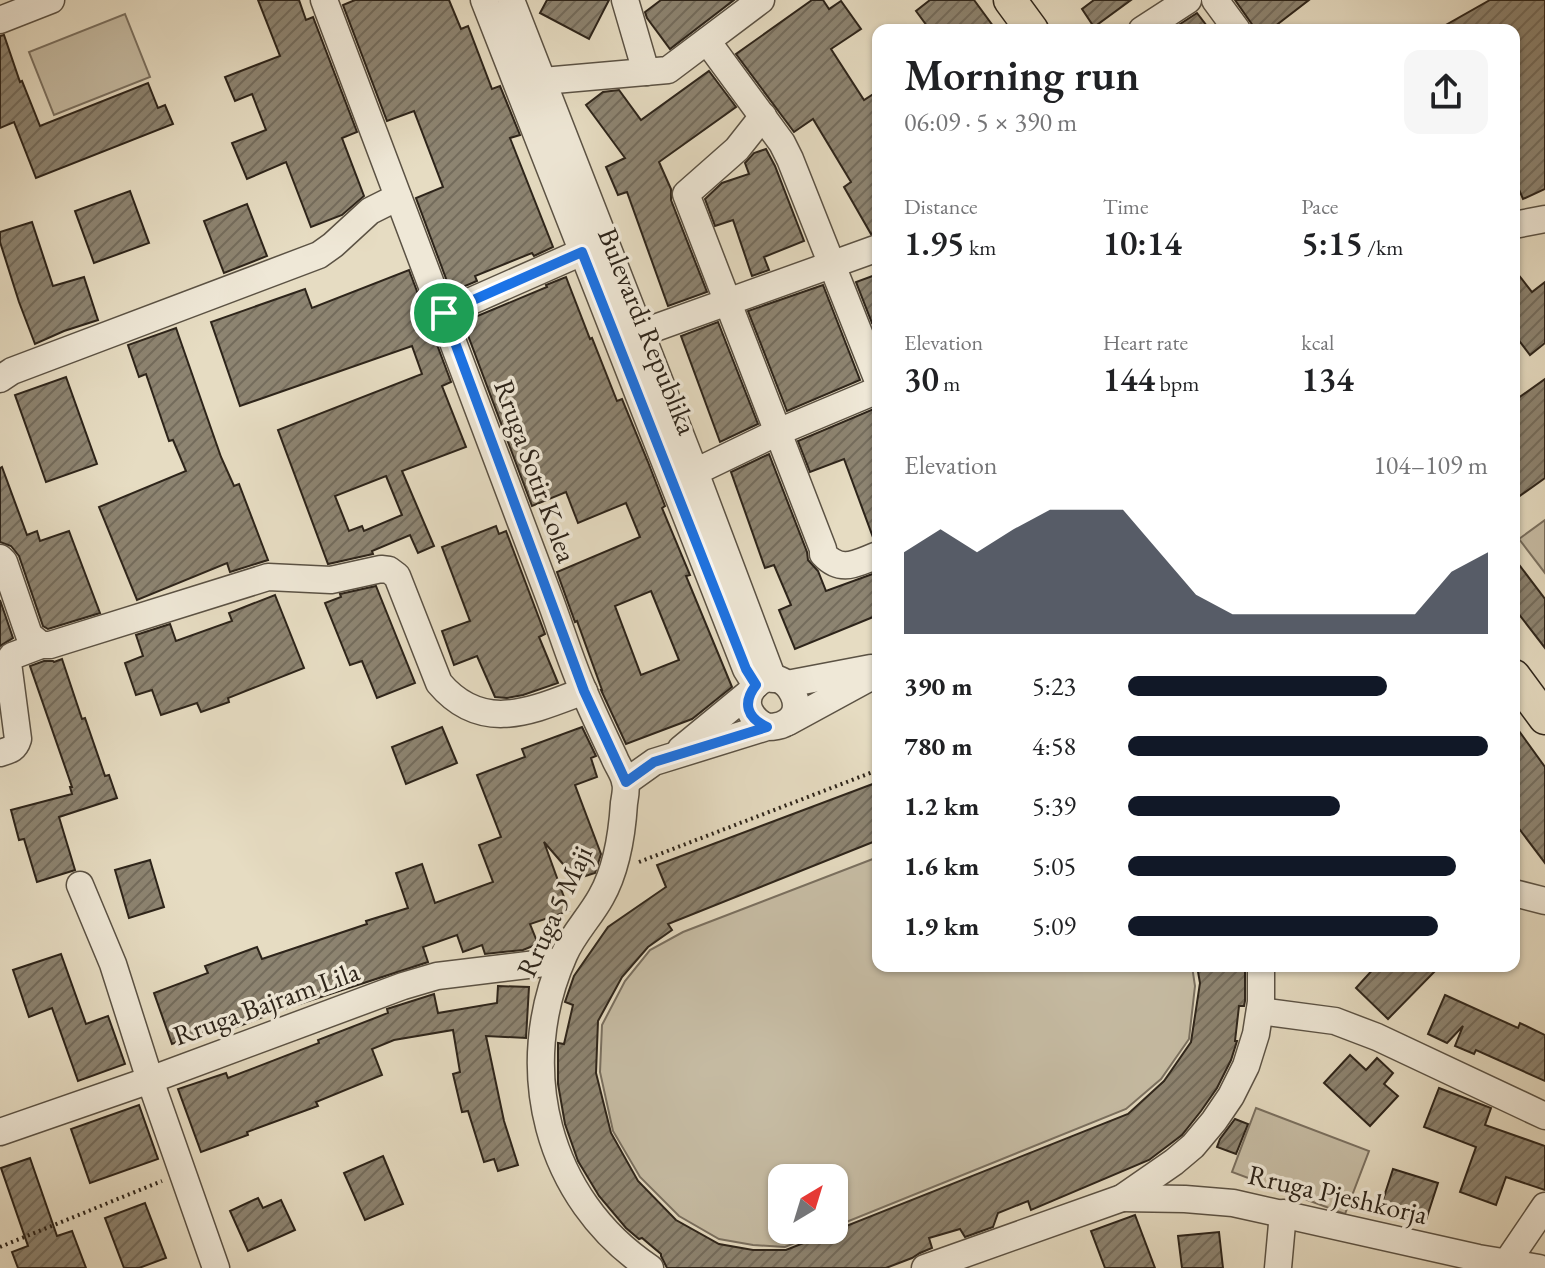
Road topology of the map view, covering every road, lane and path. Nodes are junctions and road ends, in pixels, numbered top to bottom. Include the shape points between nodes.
1 (51, 0) edge
2 (324, 0) edge
3 (484, 0) edge
4 (511, 0) edge
5 (625, 0) edge
6 (761, 0) edge
7 (1010, 0) edge
8 (1188, 0) edge
9 (1215, 0) edge
10 (0, 20) edge
11 (1028, 24) edge
12 (1151, 24) edge
13 (1233, 24) edge
14 (707, 41) junction
15 (646, 72) junction
16 (543, 81) junction
17 (763, 116) junction
18 (398, 197) junction
19 (1545, 219) edge
20 (1520, 224) edge
21 (872, 250) edge
22 (582, 252) junction
23 (832, 266) junction
24 (728, 303) junction
25 (444, 313) junction
26 (641, 333) junction
27 (872, 366) edge
28 (0, 379) edge
29 (872, 393) edge
30 (778, 432) junction
31 (695, 472) junction
32 (872, 557) edge
33 (0, 558) edge
34 (41, 645) junction
35 (872, 667) edge
36 (872, 676) edge
37 (1520, 684) edge
38 (766, 685) junction
39 (584, 691) junction
40 (1545, 718) edge
41 (778, 725) junction
42 (0, 753) edge
43 (669, 758) junction
44 (872, 772) edge
45 (626, 782) junction
46 (611, 874) junction
47 (80, 885) dead end
48 (1520, 895) edge
49 (1545, 901) edge
50 (561, 961) junction
51 (1261, 972) edge
52 (1260, 1011) junction
53 (150, 1080) junction
54 (1545, 1116) edge
55 (0, 1132) edge
56 (183, 1172) junction
57 (1122, 1198) junction
58 (1545, 1206) edge
59 (1283, 1213) junction
60 (0, 1247) edge
61 (1507, 1262) junction
62 (1478, 1263) edge
63 (216, 1268) edge
64 (650, 1268) edge
65 (925, 1268) edge
66 (1278, 1268) edge
67 (1539, 1268) edge

1 - 10 street
2 - 18 street, Rruga Sotir Kolea
3 - 22 street, Bulevardi Republika
4 - 16 street, Bulevardi Republika
5 - 15 street
6 - 14 street
7 - 11 main road
8 - 12 street
9 - 13 street
14 - 15 street via 668,70
14 - 17 street
15 - 16 street
16 - 26 street, Bulevardi Republika
17 - 23 street via 790,159
17 - 24 street via 737,149 686,194
18 - 25 street, Rruga Sotir Kolea
18 - 28 street via 370,211 319,255
19 - 20 street
21 - 23 street
22 - 25 street
22 - 38 street, Bulevardi Republika via 746,669
23 - 24 street
23 - 27 street
24 - 26 street
24 - 30 street
25 - 39 street, Rruga Sotir Kolea
26 - 31 street, Bulevardi Republika
29 - 30 street
30 - 31 street
30 - 32 street via 823,554 842,567
31 - 38 street, Bulevardi Republika
33 - 34 street via 29,635
34 - 39 street via 268,577 331,580 381,569 397,576 439,683 462,704 515,715
34 - 42 street via 12,656 8,663 18,739 16,746
35 - 38 street
36 - 41 street
37 - 40 main road
38 - 41 street via 748,704 750,714 757,723
38 - 41 street via 794,692 797,702 795,713
38 - 43 street
39 - 45 street, Rruga Sotir Kolea
41 - 43 street
43 - 45 street
44 - 46 path
45 - 46 street, Rruga 5 Maji
46 - 50 street, Rruga 5 Maji
47 - 53 street via 113,964
48 - 49 street
50 - 53 street, Rruga Bajram Lila via 437,976
50 - 64 street, Rruga 5 Maji via 541,1035 547,1120 572,1185 590,1212
51 - 52 street
52 - 54 street via 1335,1021
52 - 57 street via 1246,1066 1214,1121 1174,1162
53 - 55 street, Rruga Bajram Lila
53 - 56 street
56 - 60 path
56 - 63 street
57 - 59 street, Rruga Pjeshkorja via 1233,1203
57 - 65 street
58 - 61 street
59 - 62 street, Rruga Pjeshkorja
59 - 66 street
61 - 62 street, Rruga Pjeshkorja
61 - 67 street, Rruga Pjeshkorja

